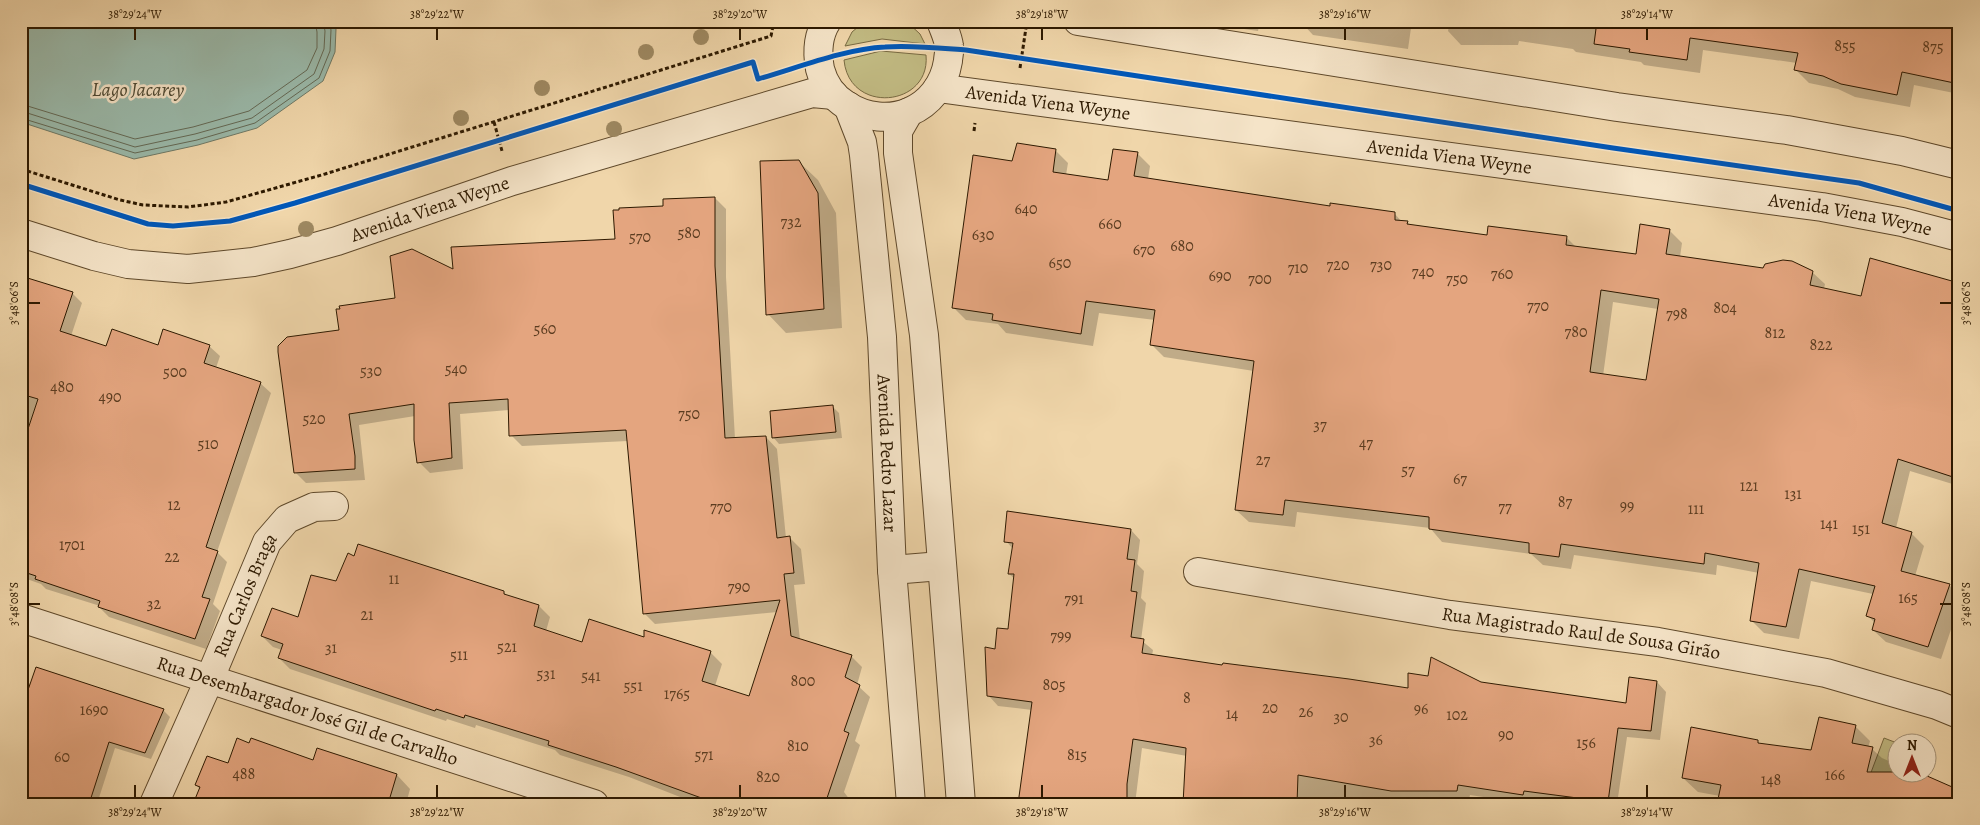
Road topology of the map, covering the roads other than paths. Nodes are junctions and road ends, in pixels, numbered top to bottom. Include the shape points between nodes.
1 (827, 21) edge
2 (941, 21) edge
3 (1078, 21) edge
4 (938, 88) junction
5 (841, 101) junction
6 (909, 112) junction
7 (1959, 165) edge
8 (21, 233) edge
9 (1959, 237) edge
10 (334, 506) dead end
11 (941, 566) junction
12 (892, 570) junction
13 (1198, 572) dead end
14 (21, 618) edge
15 (210, 678) junction
16 (1959, 714) edge
17 (154, 804) edge
18 (594, 804) edge
19 (911, 804) edge
20 (961, 804) edge

1 - 5 street, Avenida Pedro Lazar via 819,43 819,62 822,75
2 - 4 street via 949,49 946,71
3 - 7 street via 1787,130
4 - 6 street via 919,108
4 - 9 street, Avenida Viena Weyne via 1822,207
5 - 6 street via 857,112 873,117 888,118
5 - 8 street, Avenida Viena Weyne via 812,93 803,95 512,181 337,240 254,262 188,269 128,264
5 - 12 street, Avenida Pedro Lazar via 862,142 865,165 882,337
6 - 11 street via 898,131 898,153 924,335
10 - 15 street, Rua Carlos Braga via 314,507 287,519 266,542
11 - 12 street
11 - 20 street
12 - 19 street, Avenida Pedro Lazar
13 - 16 street, Rua Magistrado Raul de Sousa Girão via 1450,615 1658,642 1817,671
14 - 15 street, Rua Desembargador José Gil de Carvalho
15 - 17 street, Rua Carlos Braga
15 - 18 street, Rua Desembargador José Gil de Carvalho

